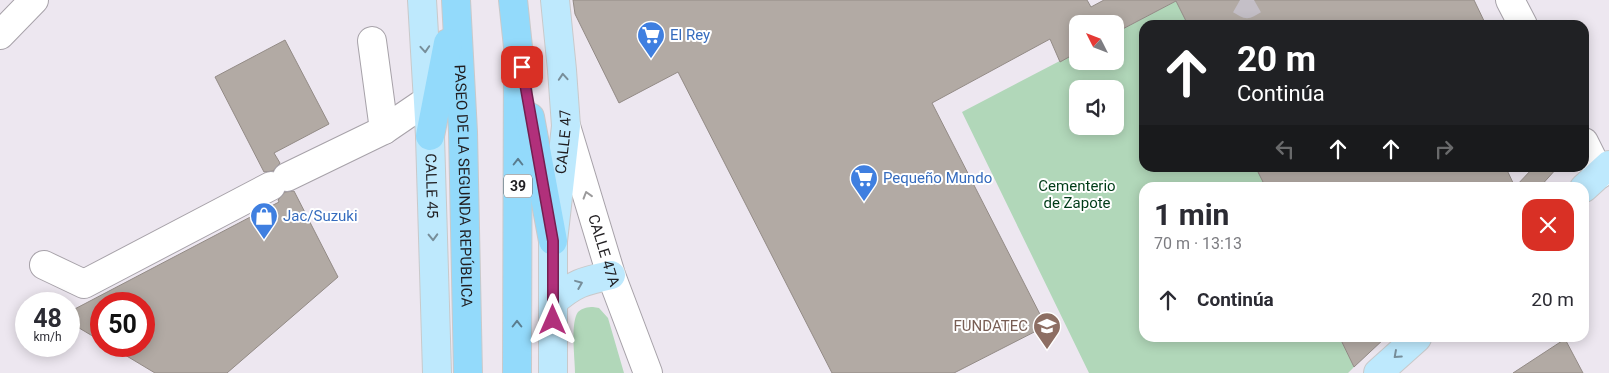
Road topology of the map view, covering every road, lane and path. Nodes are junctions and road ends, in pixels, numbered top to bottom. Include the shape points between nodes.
1 (34, 0) edge
2 (422, 0) edge
3 (456, 0) edge
4 (512, 0) edge
5 (555, 0) edge
6 (1510, 0) edge
7 (1520, 20) edge
8 (0, 35) edge
9 (372, 41) dead end
10 (518, 48) junction
11 (428, 100) junction
12 (566, 126) junction
13 (384, 130) junction
14 (430, 136) junction
15 (1589, 154) edge
16 (1598, 176) edge
17 (553, 241) junction
18 (44, 265) dead end
19 (611, 275) junction
20 (553, 302) junction
21 (1413, 342) edge
22 (437, 373) edge
23 (468, 373) edge
24 (517, 373) edge
25 (554, 373) edge
26 (648, 373) edge
27 (1378, 373) edge

1 - 8 street
2 -> 11 main road, CALLE 45
3 - 14 highway
3 - 23 highway, PASEO DE LA SEGUNDA REPÚBLICA via 463,132
4 - 10 highway, 39
12 -> 5 main road, CALLE 47
6 - 7 street
9 - 13 street
10 - 17 highway
24 -> 10 highway, 39
11 - 13 street
11 - 14 main road, CALLE 45
12 - 17 main road, CALLE 47
19 -> 12 street, CALLE 47A
13 - 18 street via 84,284
14 -> 22 main road, CALLE 45
15 - 16 street
17 - 20 main road, CALLE 47
20 -> 19 main road via 567,289
19 - 26 street, CALLE 47A
20 - 25 main road, CALLE 47
21 -> 27 main road

